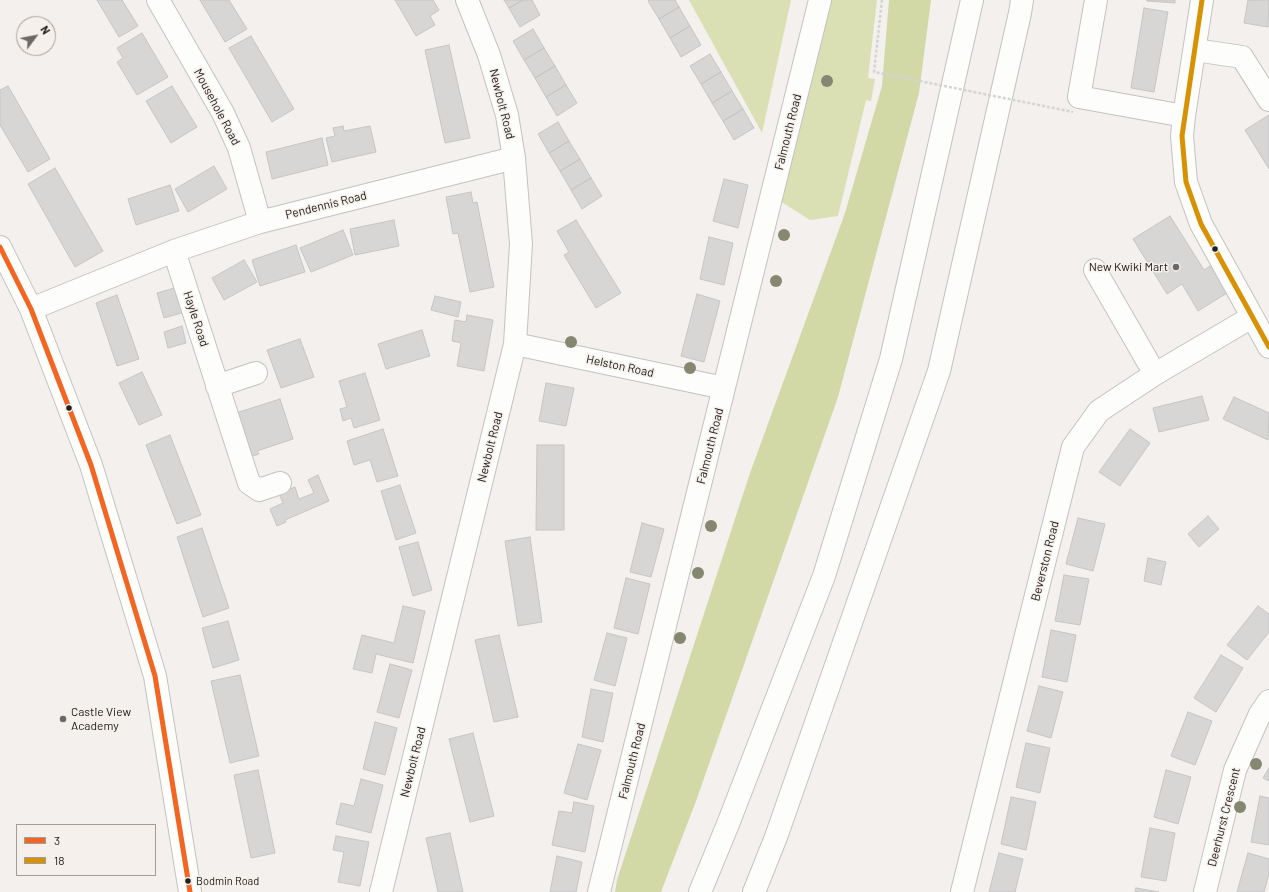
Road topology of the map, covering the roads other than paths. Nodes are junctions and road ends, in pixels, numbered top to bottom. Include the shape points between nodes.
1 (158, 0) edge
2 (466, 0) edge
3 (820, 0) edge
4 (972, 0) edge
5 (1022, 0) edge
6 (1096, 0) edge
7 (1202, 0) edge
8 (1195, 50) junction
9 (1269, 100) edge
10 (1184, 116) junction
11 (514, 158) junction
12 (260, 222) junction
13 (0, 247) edge
14 (174, 251) junction
15 (1095, 270) dead end
16 (31, 309) junction
17 (1252, 317) junction
18 (515, 344) junction
19 (1269, 346) edge
20 (256, 373) dead end
21 (1155, 374) junction
22 (217, 386) junction
23 (724, 388) junction
24 (280, 483) dead end
25 (1269, 702) edge
26 (190, 892) edge
27 (381, 892) edge
28 (599, 892) edge
29 (700, 892) edge
30 (754, 892) edge
31 (962, 892) edge
32 (1205, 892) edge

1 - 12 main road, Mousehole Road via 223,113 239,148
2 - 11 main road, Newbolt Road via 489,55 507,115
3 - 23 main road, Falmouth Road
4 - 29 main road via 891,359 824,576
5 - 30 main road via 940,371 776,837
6 - 10 main road via 1079,98
7 - 8 main road
8 - 9 main road via 1242,57
8 - 10 main road
10 - 17 main road via 1182,136 1186,182 1201,224
11 - 12 main road, Pendennis Road
11 - 18 main road, Newbolt Road via 521,244
12 - 14 main road, Pendennis Road
13 - 16 main road
14 - 16 main road, Pendennis Road
14 - 22 main road, Hayle Road
15 - 21 main road
16 - 26 main road via 91,465 155,676
17 - 19 main road
17 - 21 main road, Beverston Road
18 - 23 main road, Helston Road
18 - 27 main road, Newbolt Road
20 - 22 main road
21 - 31 main road, Beverston Road via 1099,411 1074,447
22 - 24 main road, Hayle Road via 249,484 259,490
23 - 28 main road, Falmouth Road
25 - 32 main road, Deerhurst Crescent via 1260,714 1235,770

